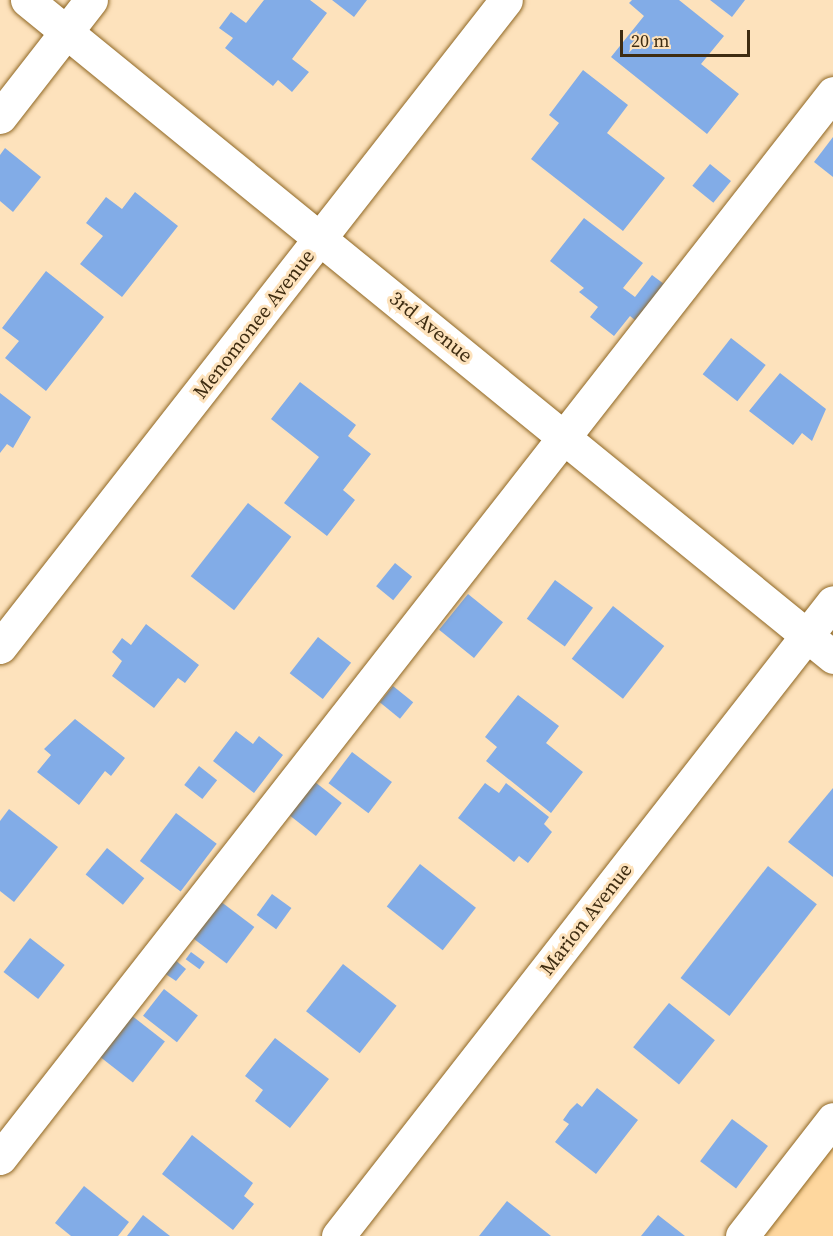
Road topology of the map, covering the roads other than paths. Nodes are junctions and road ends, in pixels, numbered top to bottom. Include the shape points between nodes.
1 (27, 0) edge
2 (91, 0) edge
3 (506, 0) edge
4 (66, 32) junction
5 (833, 93) edge
6 (0, 117) edge
7 (322, 238) junction
8 (563, 436) junction
9 (833, 602) edge
10 (807, 635) junction
11 (0, 647) edge
12 (833, 657) edge
13 (833, 1119) edge
14 (0, 1158) edge
15 (338, 1236) edge
16 (742, 1236) edge

1 - 4 street, 3rd Avenue
2 - 4 street
3 - 7 street, Menomonee Avenue
4 - 6 street
4 - 7 street, 3rd Avenue
5 - 8 street
7 - 8 street, 3rd Avenue
7 - 11 street, Menomonee Avenue
8 - 10 street, 3rd Avenue
8 - 14 street
9 - 10 street, Marion Avenue
10 - 12 street, 3rd Avenue
10 - 15 street, Marion Avenue
13 - 16 street

